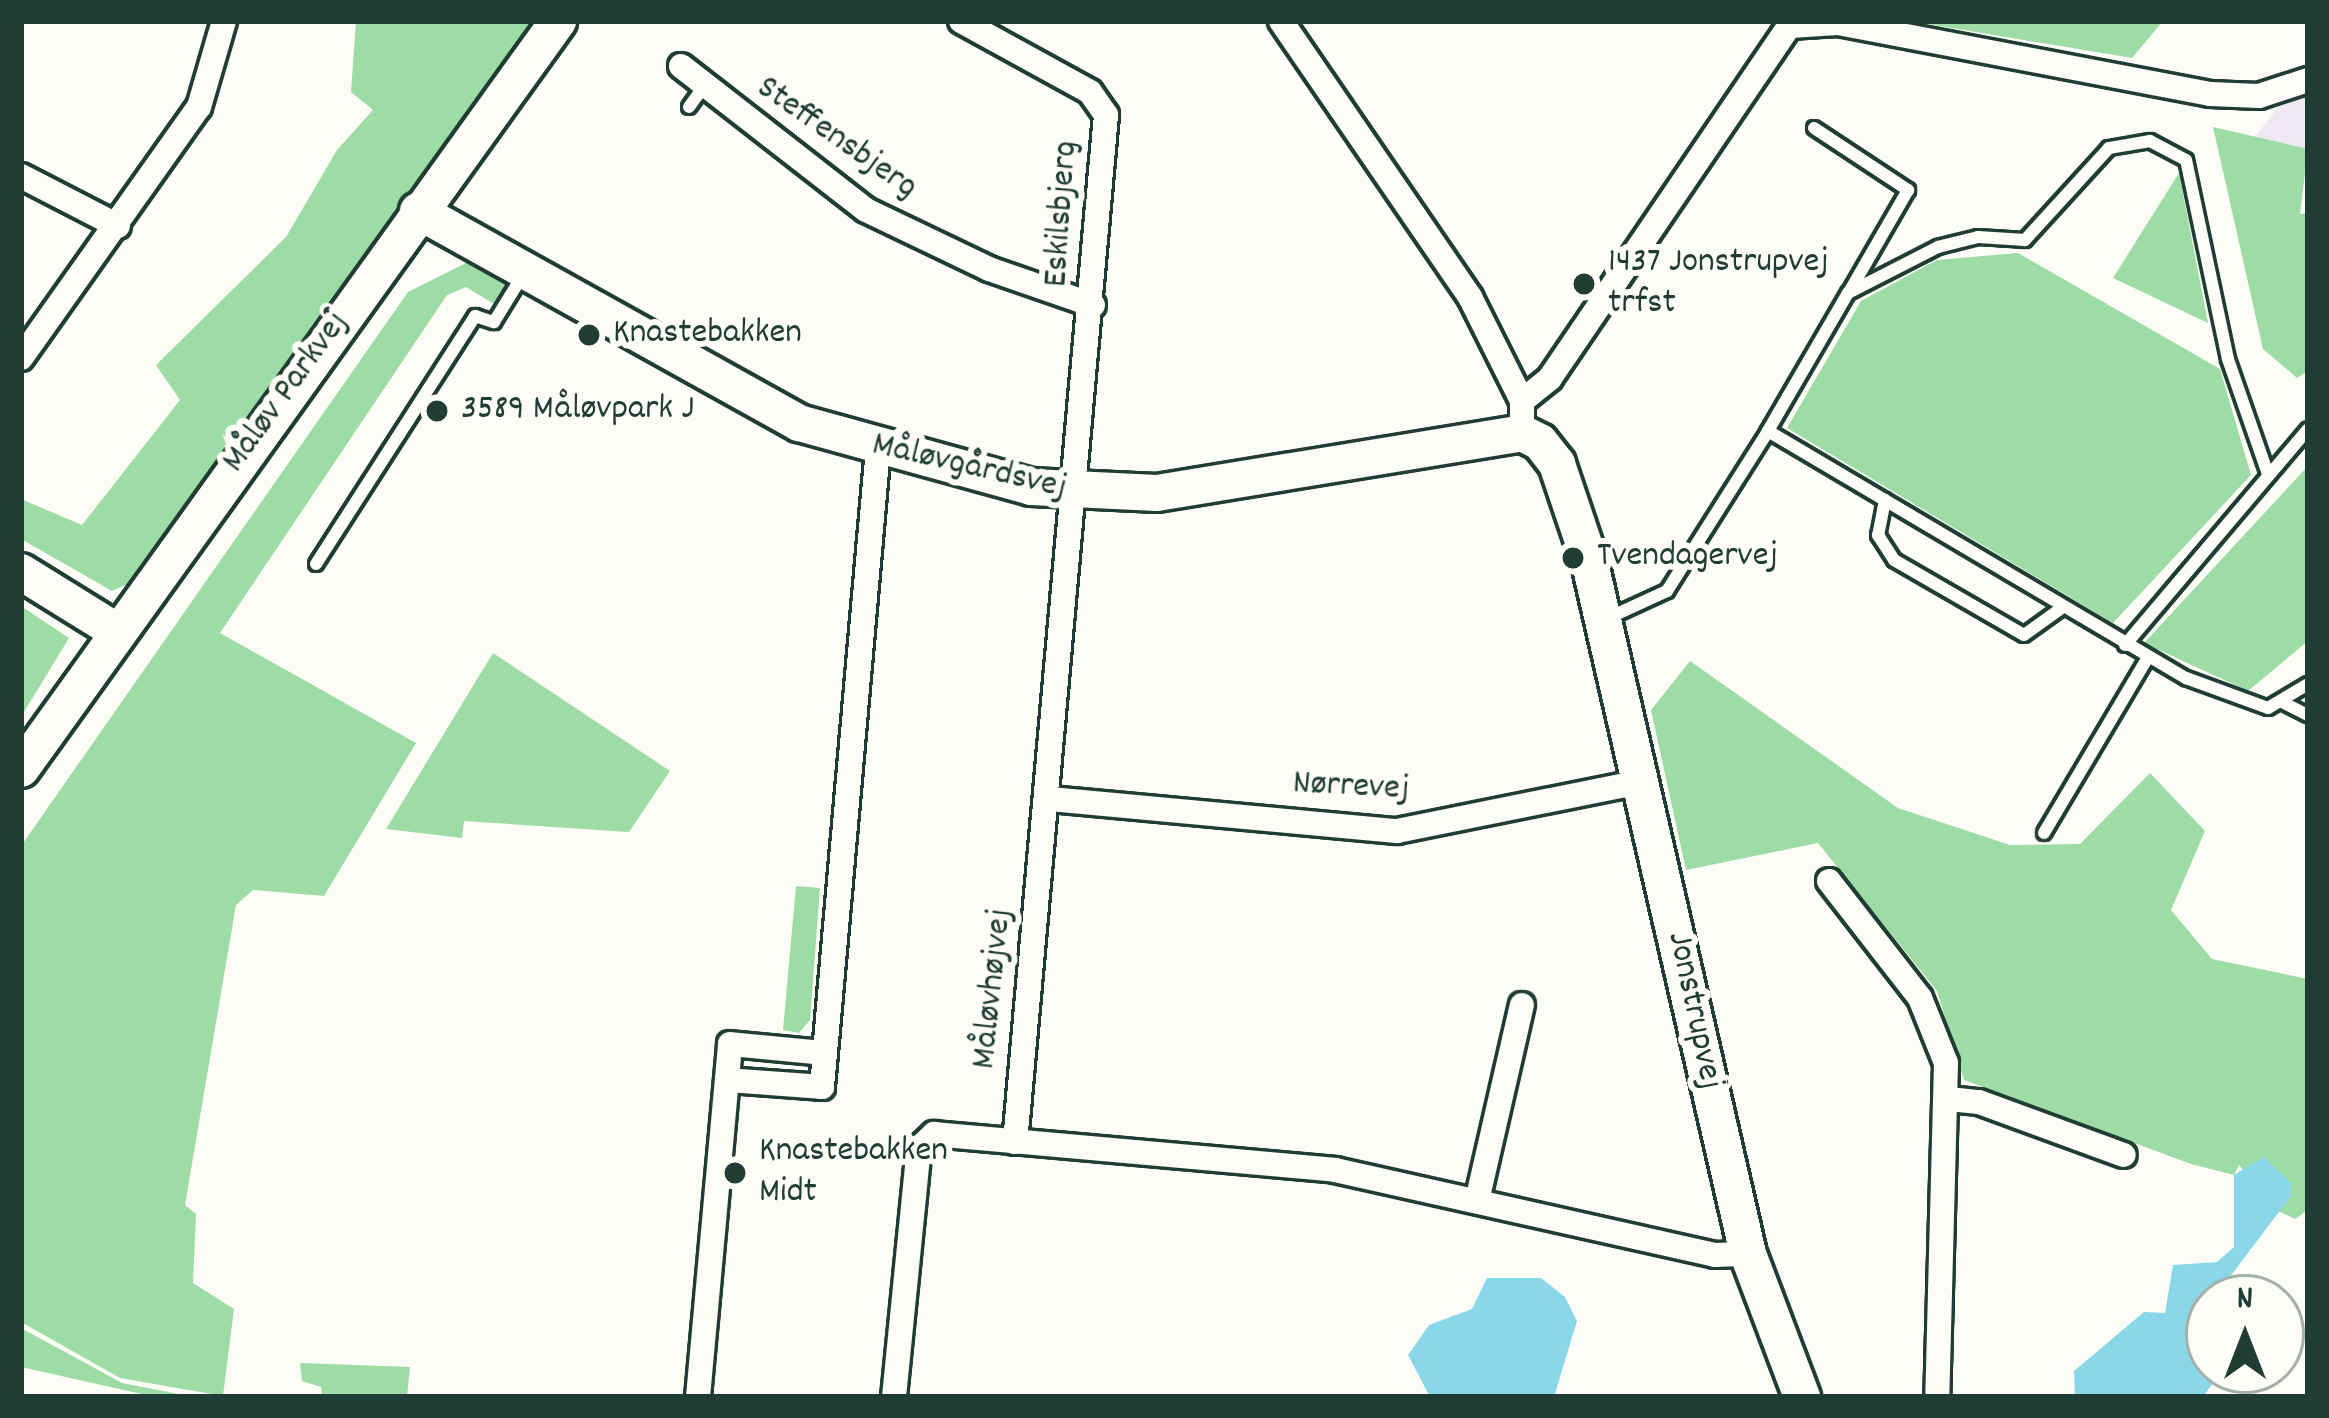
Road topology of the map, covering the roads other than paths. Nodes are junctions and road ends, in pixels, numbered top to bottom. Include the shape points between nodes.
1 (224, 21) edge
2 (558, 21) edge
3 (961, 21) edge
4 (1281, 21) edge
5 (1792, 24) edge
6 (681, 66) dead end
7 (2308, 80) edge
8 (1814, 128) dead end
9 (21, 176) edge
10 (424, 201) junction
11 (118, 226) junction
12 (526, 269) junction
13 (1848, 293) junction
14 (1094, 305) junction
15 (21, 358) edge
16 (1522, 417) junction
17 (2308, 428) edge
18 (1768, 431) junction
19 (878, 448) junction
20 (2268, 474) junction
21 (1078, 494) junction
22 (1885, 500) junction
23 (316, 565) dead end
24 (21, 572) edge
25 (2060, 609) junction
26 (1604, 619) junction
27 (116, 631) junction
28 (2125, 645) junction
29 (2148, 657) junction
30 (2308, 684) edge
31 (2284, 703) junction
32 (2308, 716) edge
33 (21, 769) edge
34 (1644, 781) junction
35 (1050, 799) junction
36 (2044, 833) dead end
37 (1829, 881) dead end
38 (1522, 1005) dead end
39 (824, 1053) junction
40 (727, 1080) junction
41 (1948, 1099) junction
42 (1015, 1142) junction
43 (2124, 1155) dead end
44 (1477, 1201) junction
45 (1748, 1254) junction
46 (698, 1397) edge
47 (894, 1397) edge
48 (1802, 1397) edge
49 (1936, 1397) edge

1 - 11 street via 199,107
2 - 10 street, Måløv Parkvej
3 - 14 street, Eskilsbjerg via 1090,92 1106,115
4 - 16 street, Jonstrupvej via 1469,297
5 - 7 street via 1838,23 2210,94 2259,95
5 - 16 street
6 - 14 street, Steffensbjerg via 696,97 866,210 919,240
8 - 13 lane via 1908,190
9 - 11 street
10 - 12 street, Måløvgårdsvej
10 - 27 street, Måløv Parkvej
11 - 15 street
12 - 19 street, Måløvgårdsvej via 755,402
12 - 23 lane via 494,322 475,316
13 - 18 lane
13 - 20 lane via 1938,247 2024,240 2110,148 2150,141 2170,149 2186,160 2228,358
14 - 21 street, Eskilsbjerg
16 - 21 street, Måløvgårdsvej via 1258,481
16 - 26 street, Jonstrupvej via 1557,464
17 - 20 lane
18 - 22 lane
18 - 26 lane via 1667,591
19 - 21 street, Måløvgårdsvej
19 - 39 street
20 - 28 lane
21 - 35 street, Måløvhøjvej
22 - 25 lane
22 - 25 lane via 1878,535 1894,560 2024,635
24 - 27 street
25 - 28 lane
26 - 34 street, Jonstrupvej
27 - 33 street, Måløv Parkvej
28 - 29 lane
29 - 31 lane via 2247,705
29 - 36 lane
30 - 31 lane
31 - 32 lane
34 - 35 street, Nørrevej via 1397,831
34 - 45 street, Jonstrupvej
35 - 42 street, Måløvhøjvej
37 - 41 street via 1920,998 1946,1064
38 - 44 street
39 - 40 street via 822,1087
39 - 40 street via 730,1044
40 - 46 street
41 - 43 street via 1979,1102
41 - 49 street
42 - 44 street via 1335,1170
42 - 47 street via 934,1134 919,1148
44 - 45 street via 1715,1255
45 - 48 street, Jonstrupvej

